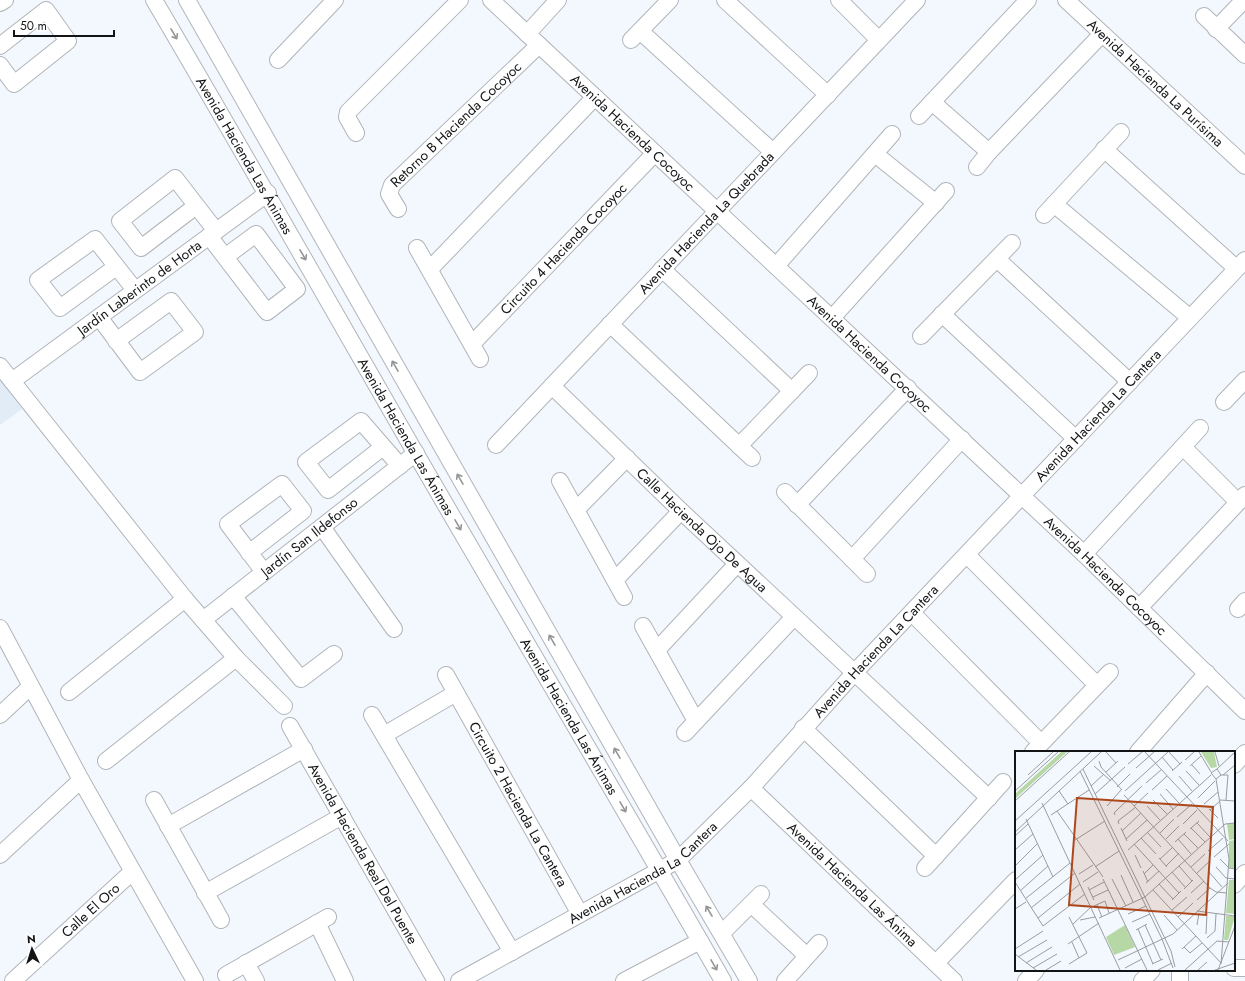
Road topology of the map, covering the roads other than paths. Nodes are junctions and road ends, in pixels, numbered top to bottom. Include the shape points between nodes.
1 (5, 0) edge
2 (154, 0) edge
3 (187, 0) edge
4 (335, 0) edge
5 (460, 0) edge
6 (491, 0) edge
7 (558, 0) edge
8 (670, 0) edge
9 (725, 0) edge
10 (839, 0) edge
11 (917, 0) edge
12 (1028, 0) edge
13 (1066, 0) edge
14 (1244, 0) edge
15 (0, 4) edge
16 (1204, 16) dead end
17 (1216, 29) junction
18 (527, 34) junction
19 (1102, 34) junction
20 (880, 40) junction
21 (539, 45) junction
22 (0, 46) edge
23 (1245, 55) edge
24 (278, 60) dead end
25 (0, 65) edge
26 (828, 95) junction
27 (595, 97) junction
28 (932, 102) junction
29 (246, 105) junction
30 (919, 116) dead end
31 (224, 118) junction
32 (1121, 132) dead end
33 (356, 133) dead end
34 (892, 134) dead end
35 (1104, 149) junction
36 (773, 152) junction
37 (989, 152) junction
38 (655, 153) junction
39 (875, 154) junction
40 (1245, 166) edge
41 (977, 167) dead end
42 (946, 191) dead end
43 (268, 193) junction
44 (936, 203) junction
45 (196, 206) junction
46 (398, 209) dead end
47 (718, 211) junction
48 (212, 234) junction
49 (1012, 243) dead end
50 (417, 248) dead end
51 (225, 257) junction
52 (997, 259) junction
53 (1240, 264) edge
54 (776, 266) junction
55 (116, 267) junction
56 (430, 269) junction
57 (662, 269) junction
58 (135, 290) junction
59 (942, 314) junction
60 (98, 317) junction
61 (1189, 317) junction
62 (832, 318) junction
63 (610, 324) junction
64 (921, 336) dead end
65 (116, 341) junction
66 (472, 344) junction
67 (480, 359) dead end
68 (0, 366) edge
69 (809, 373) dead end
70 (12, 381) junction
71 (1130, 382) junction
72 (552, 386) junction
73 (908, 388) junction
74 (1242, 388) edge
75 (792, 391) junction
76 (1224, 402) dead end
77 (1200, 428) dead end
78 (962, 439) junction
79 (1076, 439) junction
80 (496, 445) dead end
81 (739, 446) junction
82 (383, 447) junction
83 (1183, 447) junction
84 (416, 453) junction
85 (627, 458) junction
86 (752, 458) dead end
87 (400, 466) junction
88 (560, 481) dead end
89 (785, 492) dead end
90 (1022, 497) junction
91 (1241, 498) edge
92 (797, 505) junction
93 (576, 510) junction
94 (681, 511) junction
95 (322, 527) junction
96 (249, 553) junction
97 (1084, 554) junction
98 (968, 555) junction
99 (852, 559) junction
100 (738, 564) junction
101 (264, 572) junction
102 (867, 574) dead end
103 (615, 580) junction
104 (233, 596) junction
105 (624, 596) dead end
106 (184, 598) junction
107 (1140, 608) junction
108 (912, 614) junction
109 (794, 617) junction
110 (203, 620) junction
111 (643, 626) dead end
112 (0, 628) edge
113 (394, 630) dead end
114 (657, 650) junction
115 (334, 654) dead end
116 (236, 658) junction
117 (855, 672) junction
118 (1110, 672) dead end
119 (1207, 673) junction
120 (446, 675) dead end
121 (1097, 685) junction
122 (30, 687) junction
123 (69, 692) dead end
124 (456, 693) junction
125 (284, 706) dead end
126 (1245, 711) edge
127 (0, 715) edge
128 (372, 715) dead end
129 (290, 726) dead end
130 (803, 728) junction
131 (384, 735) junction
132 (1037, 748) edge
133 (304, 749) junction
134 (1139, 751) edge
135 (1245, 753) edge
136 (106, 761) dead end
137 (1235, 764) edge
138 (81, 780) junction
139 (1003, 782) dead end
140 (751, 788) junction
141 (989, 798) junction
142 (154, 800) dead end
143 (342, 816) junction
144 (168, 826) junction
145 (0, 855) edge
146 (936, 856) junction
147 (678, 860) junction
148 (925, 868) dead end
149 (660, 870) junction
150 (132, 872) junction
151 (1015, 881) edge
152 (205, 893) junction
153 (580, 914) junction
154 (220, 920) dead end
155 (722, 933) junction
156 (700, 940) junction
157 (819, 943) dead end
158 (512, 952) junction
159 (807, 956) junction
160 (936, 962) junction
161 (246, 963) junction
162 (1035, 971) edge
163 (1151, 971) edge
164 (226, 975) dead end
165 (13, 981) edge
166 (194, 981) edge
167 (256, 981) edge
168 (345, 981) edge
169 (436, 981) edge
170 (459, 981) edge
171 (624, 981) edge
172 (723, 981) edge
173 (749, 981) edge
174 (785, 981) edge
175 (954, 981) edge
176 (1026, 981) edge
177 (1142, 981) edge

1 - 15 street
2 -> 31 street, Avenida Hacienda Las Ánimas
3 - 29 street, Avenida Hacienda Las Ánimas
4 - 24 street
5 - 33 street via 348,112 347,117
6 - 18 street, Avenida Hacienda Cocoyoc
7 - 18 street
8 - 36 street via 636,35
9 - 26 street
10 - 20 street
11 - 20 street, Avenida Hacienda La Quebrada
12 - 28 street
13 - 19 street, Avenida Hacienda La Purísima
14 - 17 street
16 - 17 street
17 - 23 street
18 - 21 street, Avenida Hacienda Cocoyoc
19 - 37 street
19 - 40 street, Avenida Hacienda La Purísima
20 - 26 street, Avenida Hacienda La Quebrada
21 - 27 street, Avenida Hacienda Cocoyoc
21 - 46 street, Retorno B Hacienda Cocoyoc via 392,185 389,194
22 - 25 street via 46,10 68,41 14,84
26 - 36 street, Avenida Hacienda La Quebrada
27 - 38 street, Avenida Hacienda Cocoyoc
27 - 56 street
28 - 30 street
28 - 37 street
29 - 31 street
147 -> 29 street, Avenida Hacienda Las Ánimas
31 - 43 street, Avenida Hacienda Las Ánimas
32 - 35 street
34 - 39 street
35 - 53 street
35 - 61 street via 1049,210
36 - 47 street, Avenida Hacienda La Quebrada
37 - 41 street
38 - 47 street, Avenida Hacienda Cocoyoc
38 - 66 street, Circuito 4 Hacienda Cocoyoc
39 - 44 street
39 - 54 street
42 - 44 street
43 - 48 street, Jardín Laberinto de Horta
43 -> 84 street, Avenida Hacienda Las Ánimas
44 - 62 street
45 - 45 street via 175,178 120,221 141,248
45 - 48 street
47 - 54 street, Avenida Hacienda Cocoyoc
47 - 57 street, Avenida Hacienda La Quebrada
48 - 51 street
48 - 58 street, Jardín Laberinto de Horta
49 - 52 street
50 - 56 street
51 - 51 street via 267,312 297,289 256,234
52 - 59 street
52 - 71 street
53 - 61 street, Avenida Hacienda La Cantera
54 - 62 street, Avenida Hacienda Cocoyoc
55 - 55 street via 95,239 38,280 60,308
55 - 58 street
56 - 66 street
57 - 63 street, Avenida Hacienda La Quebrada
57 - 75 street
58 - 60 street, Jardín Laberinto de Horta
59 - 64 street
59 - 79 street
60 - 65 street
60 - 70 street, Jardín Laberinto de Horta
61 - 71 street, Avenida Hacienda La Cantera
62 - 73 street, Avenida Hacienda Cocoyoc
63 - 72 street, Avenida Hacienda La Quebrada
63 - 81 street
65 - 65 street via 140,372 195,332 171,301
66 - 67 street
68 - 70 street
69 - 75 street
70 - 106 street
71 - 79 street, Avenida Hacienda La Cantera
72 - 80 street, Avenida Hacienda La Quebrada
72 - 85 street, Calle Hacienda Ojo De Agua
73 - 78 street, Avenida Hacienda Cocoyoc
73 - 92 street
74 - 76 street
75 - 81 street
77 - 83 street
78 - 90 street, Avenida Hacienda Cocoyoc
78 - 99 street
79 - 90 street, Avenida Hacienda La Cantera
81 - 86 street
82 - 82 street via 361,421 306,462 328,490
82 - 87 street
83 - 91 street
83 - 97 street
84 - 87 street, Jardín San Ildefonso
84 -> 149 street, Avenida Hacienda Las Ánimas
85 - 93 street
85 - 94 street, Calle Hacienda Ojo De Agua
87 - 95 street, Jardín San Ildefonso
88 - 93 street
89 - 92 street
90 - 97 street, Avenida Hacienda Cocoyoc
90 - 98 street, Avenida Hacienda La Cantera
91 - 107 street
92 - 99 street
93 - 103 street
94 - 100 street, Calle Hacienda Ojo De Agua
94 - 103 street
95 - 101 street, Jardín San Ildefonso
95 - 113 street
96 - 96 street via 228,524 282,484 303,511
96 - 101 street
97 - 107 street, Avenida Hacienda Cocoyoc
98 - 108 street, Avenida Hacienda La Cantera
98 - 121 street
99 - 102 street
100 - 109 street, Calle Hacienda Ojo De Agua
100 - 114 street
101 - 104 street, Jardín San Ildefonso
103 - 105 street
104 - 110 street, Jardín San Ildefonso
104 - 115 street via 301,679
106 - 110 street
106 - 123 street
107 - 119 street, Avenida Hacienda Cocoyoc
108 - 117 street, Avenida Hacienda La Cantera
108 - 132 street
109 - 114 street via 691,727
109 - 117 street, Calle Hacienda Ojo De Agua
110 - 116 street
111 - 114 street
112 - 122 street
116 - 125 street
116 - 136 street
117 - 130 street, Avenida Hacienda La Cantera
117 - 141 street, Calle Hacienda Ojo De Agua
118 - 121 street
119 - 126 street, Avenida Hacienda Cocoyoc
119 - 134 street
120 - 124 street, Circuito 2 Hacienda La Cantera
121 - 132 street
122 - 127 street
122 - 138 street
124 - 131 street
124 - 153 street, Circuito 2 Hacienda La Cantera
128 - 131 street
129 - 133 street, Avenida Hacienda Real Del Puente
130 - 140 street, Avenida Hacienda La Cantera
130 - 146 street
131 - 158 street
133 - 143 street, Avenida Hacienda Real Del Puente
133 - 144 street
135 - 137 street
138 - 145 street
138 - 150 street
139 - 141 street
140 - 147 street, Avenida Hacienda La Cantera
140 - 160 street, Avenida Hacienda Las Ánima
141 - 146 street
142 - 144 street
143 - 152 street
143 - 169 street, Avenida Hacienda Real Del Puente
144 - 152 street
146 - 148 street
147 - 149 street, Avenida Hacienda La Cantera
155 -> 147 street, Avenida Hacienda Las Ánimas
149 - 153 street, Avenida Hacienda La Cantera
149 - 156 street, Avenida Hacienda Las Ánimas
150 - 165 street, Calle El Oro
150 - 166 street
151 - 160 street
152 - 154 street
153 - 158 street, Avenida Hacienda La Cantera
155 - 159 street via 756,899
155 - 173 street, Avenida Hacienda Las Ánimas
156 - 171 street
156 -> 172 street, Avenida Hacienda Las Ánimas
157 - 159 street
158 - 170 street, Avenida Hacienda La Cantera
159 - 174 street
160 - 175 street, Avenida Hacienda Las Ánima
161 - 164 street
161 - 167 street
161 - 168 street via 323,920
162 - 176 street
163 - 177 street

